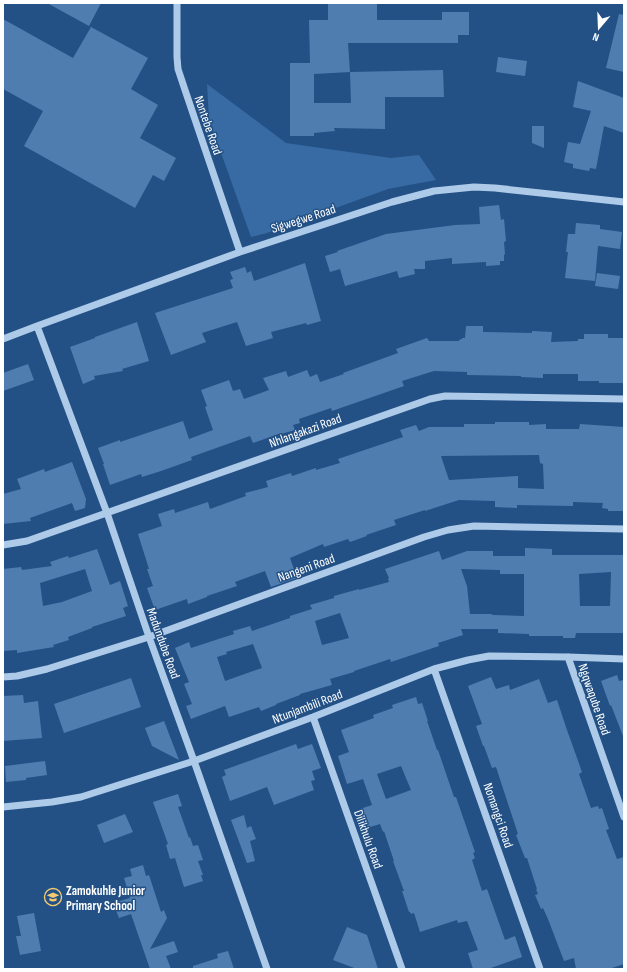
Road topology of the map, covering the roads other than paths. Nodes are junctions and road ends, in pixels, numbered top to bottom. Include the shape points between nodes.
1 (177, 3) edge
2 (624, 202) edge
3 (240, 252) junction
4 (37, 326) junction
5 (3, 339) edge
6 (624, 399) edge
7 (107, 514) junction
8 (624, 529) edge
9 (3, 545) edge
10 (149, 637) junction
11 (568, 657) junction
12 (624, 659) edge
13 (434, 669) junction
14 (3, 677) edge
15 (313, 717) junction
16 (194, 762) junction
17 (3, 807) edge
18 (624, 817) edge
19 (267, 969) edge
20 (402, 969) edge
21 (540, 969) edge

1 - 3 street, Nontebe Road via 178,69
2 - 3 street, Sigwegwe Road via 495,188 434,191 392,202
3 - 4 street, Sigwegwe Road
4 - 5 street, Sigwegwe Road
4 - 7 street, Madundube Road
6 - 7 street, Nhlangakazi Road via 445,396 430,399
7 - 9 street, Nhlangakazi Road via 27,541
7 - 10 street, Madundube Road
8 - 10 street, Nangeni Road via 474,526 448,530
10 - 14 street, Nangeni Road via 47,669
10 - 16 street, Madundube Road
11 - 12 street, Ntunjambili Road
11 - 13 street, Ntunjambili Road via 490,656
11 - 18 street, Ngqwaqube Road
13 - 15 street, Ntunjambili Road
13 - 21 street, Nomangci Road
15 - 16 street, Ntunjambili Road
15 - 20 street, Dilikhulu Road
16 - 17 street, Ntunjambili Road via 81,797
16 - 19 street, Madundube Road

